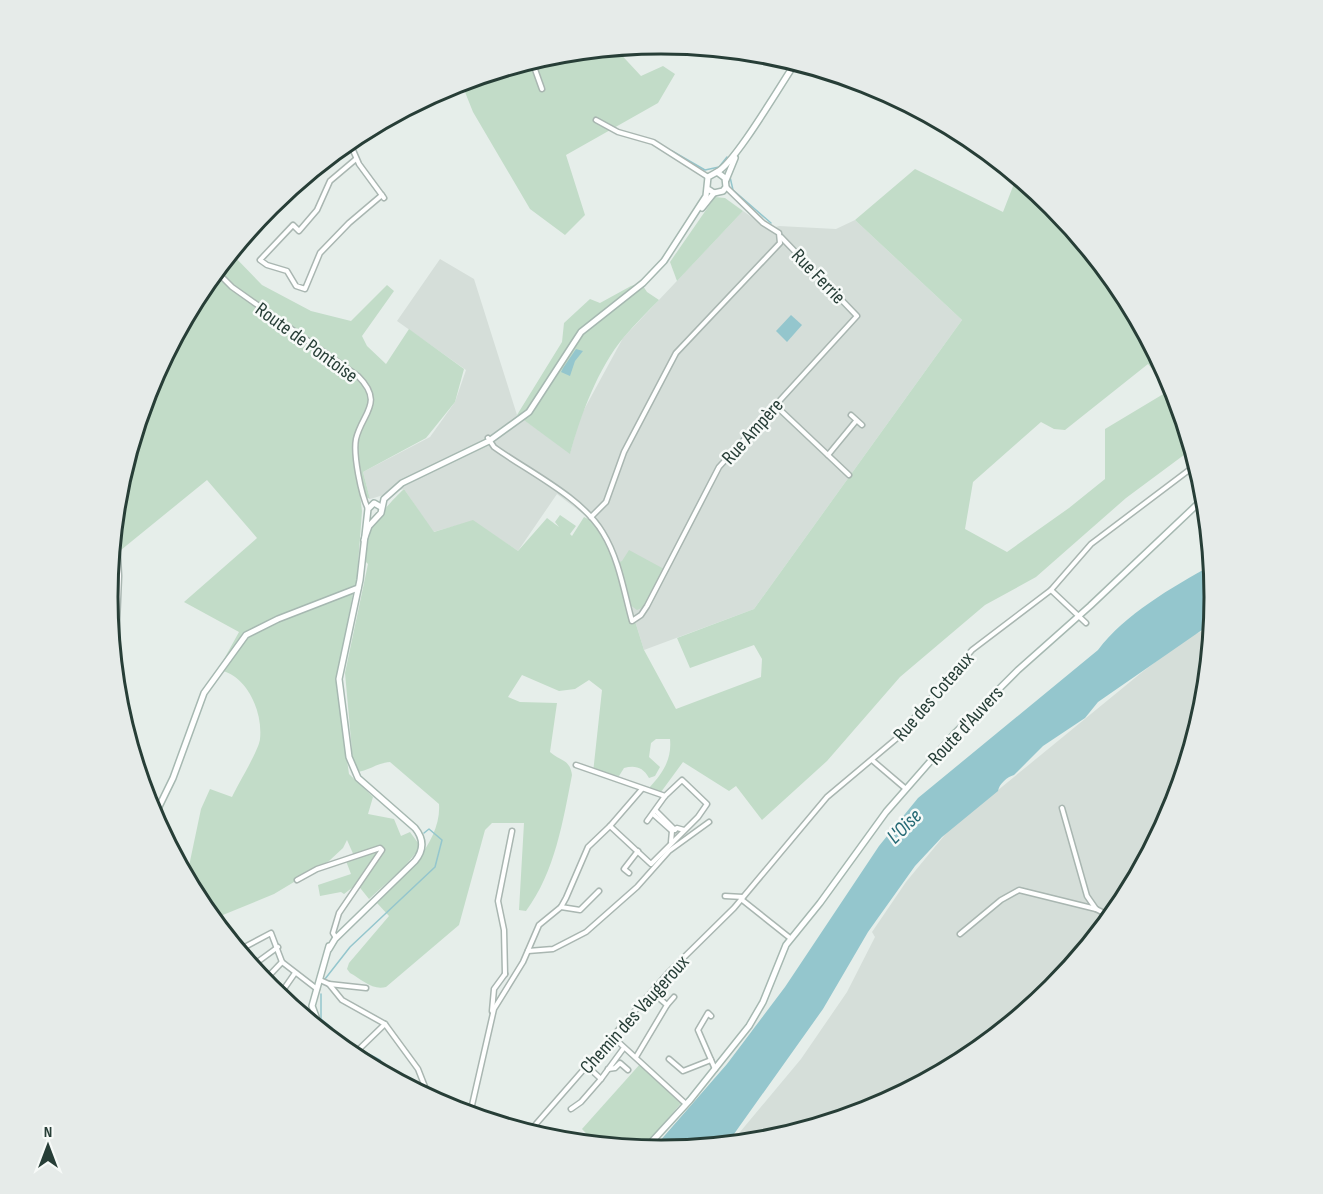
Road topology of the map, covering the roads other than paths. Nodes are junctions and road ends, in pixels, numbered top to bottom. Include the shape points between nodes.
1 (535, 69) edge
2 (791, 70) edge
3 (542, 89) dead end
4 (596, 120) dead end
5 (747, 136) junction
6 (353, 151) edge
7 (356, 159) junction
8 (715, 173) junction
9 (708, 177) junction
10 (725, 186) junction
11 (708, 189) junction
12 (714, 193) junction
13 (687, 228) junction
14 (781, 237) junction
15 (223, 278) edge
16 (857, 315) joint
17 (775, 405) junction
18 (850, 416) dead end
19 (856, 421) junction
20 (862, 426) dead end
21 (488, 440) junction
22 (828, 455) junction
23 (1189, 470) edge
24 (849, 475) dead end
25 (1196, 505) edge
26 (371, 507) junction
27 (381, 507) junction
28 (375, 517) junction
29 (591, 517) junction
30 (364, 540) junction
31 (119, 583) edge
32 (358, 588) junction
33 (1051, 590) junction
34 (118, 602) edge
35 (1079, 616) junction
36 (1086, 623) dead end
37 (872, 760) junction
38 (576, 765) dead end
39 (642, 789) junction
40 (906, 789) junction
41 (665, 796) junction
42 (160, 805) edge
43 (1062, 808) dead end
44 (654, 812) junction
45 (646, 820) dead end
46 (709, 822) dead end
47 (610, 826) junction
48 (673, 830) junction
49 (684, 830) junction
50 (512, 831) dead end
51 (671, 843) junction
52 (638, 851) junction
53 (629, 873) dead end
54 (297, 880) dead end
55 (599, 891) dead end
56 (725, 896) dead end
57 (742, 898) junction
58 (561, 907) junction
59 (1096, 909) junction
60 (1103, 913) edge
61 (960, 934) dead end
62 (335, 937) junction
63 (790, 938) junction
64 (246, 946) edge
65 (278, 948) junction
66 (528, 951) junction
67 (259, 961) edge
68 (282, 962) junction
69 (295, 973) junction
70 (271, 974) edge
71 (505, 974) junction
72 (321, 978) junction
73 (513, 978) junction
74 (329, 984) junction
75 (285, 988) edge
76 (366, 988) dead end
77 (317, 990) junction
78 (652, 992) junction
79 (674, 997) dead end
80 (667, 1005) junction
81 (313, 1011) joint
82 (314, 1014) edge
83 (491, 1015) junction
84 (711, 1016) dead end
85 (384, 1024) junction
86 (613, 1037) junction
87 (360, 1048) edge
88 (623, 1049) dead end
89 (636, 1057) junction
90 (669, 1059) dead end
91 (711, 1060) junction
92 (587, 1066) junction
93 (608, 1069) junction
94 (715, 1069) junction
95 (628, 1070) dead end
96 (601, 1079) junction
97 (425, 1086) edge
98 (686, 1104) junction
99 (472, 1105) edge
100 (571, 1109) dead end
101 (535, 1125) edge
102 (653, 1140) edge

1 - 3 street
2 - 5 main road
4 - 9 street via 618,132 653,142
5 - 8 main road
5 - 10 main road via 728,171
6 - 7 street
7 - 7 street via 330,181 317,210 299,231 293,225 260,257 267,266 285,270 296,286 305,289 320,254 349,223 383,196
8 - 9 main road
8 - 10 main road via 722,174
9 - 11 main road
10 - 12 main road
10 - 14 street, Rue Ferrie
11 - 12 main road
11 - 13 main road
12 - 13 main road
13 - 21 main road via 652,275 581,332 541,396 527,411
14 - 16 street, Rue Ferrie
14 - 29 street via 778,246 676,353 624,452 606,502
15 - 26 street, Route de Pontoise via 363,381 371,400 370,410 356,445 364,495
16 - 17 street, Rue Ampère
17 - 22 street
17 - 29 street, Rue Ampère via 719,467 644,611 632,621 617,563
18 - 19 street
19 - 20 street
19 - 22 street
21 - 26 main road via 410,474
21 - 27 main road via 406,480 387,496
21 - 29 street
22 - 24 street
23 - 33 street, Rue des Coteaux via 1086,548
25 - 35 main road, Route d'Auvers
26 - 27 main road
26 - 28 main road
26 - 30 main road
27 - 28 main road via 381,513
28 - 30 main road
30 - 32 main road
31 - 34 street
32 - 42 main road via 278,619 246,636 204,693
32 - 62 main road via 340,683 352,768 421,836 423,846 420,855
33 - 35 street
33 - 37 street, Rue des Coteaux via 972,650 922,712
35 - 36 street
35 - 40 main road, Route d'Auvers via 1036,652
37 - 40 street
37 - 57 street, Rue des Coteaux via 827,797
38 - 39 street
39 - 41 street
39 - 47 street
40 - 63 main road, Route d'Auvers
41 - 44 street
41 - 49 street via 682,780 707,804
43 - 59 street via 1085,891
44 - 45 street
44 - 48 street
46 - 66 street via 669,851 637,887 586,932 553,949
47 - 52 street
47 - 58 street via 581,858
48 - 49 street
48 - 51 street
49 - 51 street
50 - 71 street via 498,901 504,930
51 - 52 street via 651,864
52 - 53 street via 624,868
54 - 62 street via 317,869 382,850 339,913
55 - 58 street via 580,910
56 - 57 street
57 - 63 street
57 - 78 street, Chemin des Vaugeroux
58 - 66 street via 539,925
59 - 60 street
59 - 61 street via 1019,890
62 - 72 main road
63 - 94 main road, Route d'Auvers via 757,1015
64 - 65 street via 271,933
65 - 67 street
65 - 68 street
66 - 73 street
68 - 69 street
68 - 70 street
69 - 75 street
69 - 77 street
71 - 73 street
71 - 83 street via 494,988
72 - 74 street
72 - 77 main road
73 - 83 street
74 - 76 street
74 - 85 street via 342,1000
77 - 81 main road
78 - 80 street
78 - 86 street, Chemin des Vaugeroux
79 - 80 street
80 - 89 street
81 - 82 main road
83 - 99 street
84 - 91 street via 708,1013 698,1030
85 - 87 street
85 - 97 street via 418,1069
86 - 89 street
86 - 92 street, Chemin des Vaugeroux
88 - 93 street
89 - 98 street
90 - 91 street via 683,1071
91 - 94 street
92 - 96 street
92 - 101 street, Chemin des Vaugeroux
93 - 95 street via 620,1063
93 - 96 street
94 - 98 main road, Route d'Auvers
96 - 100 street
98 - 102 main road, Route d'Auvers

